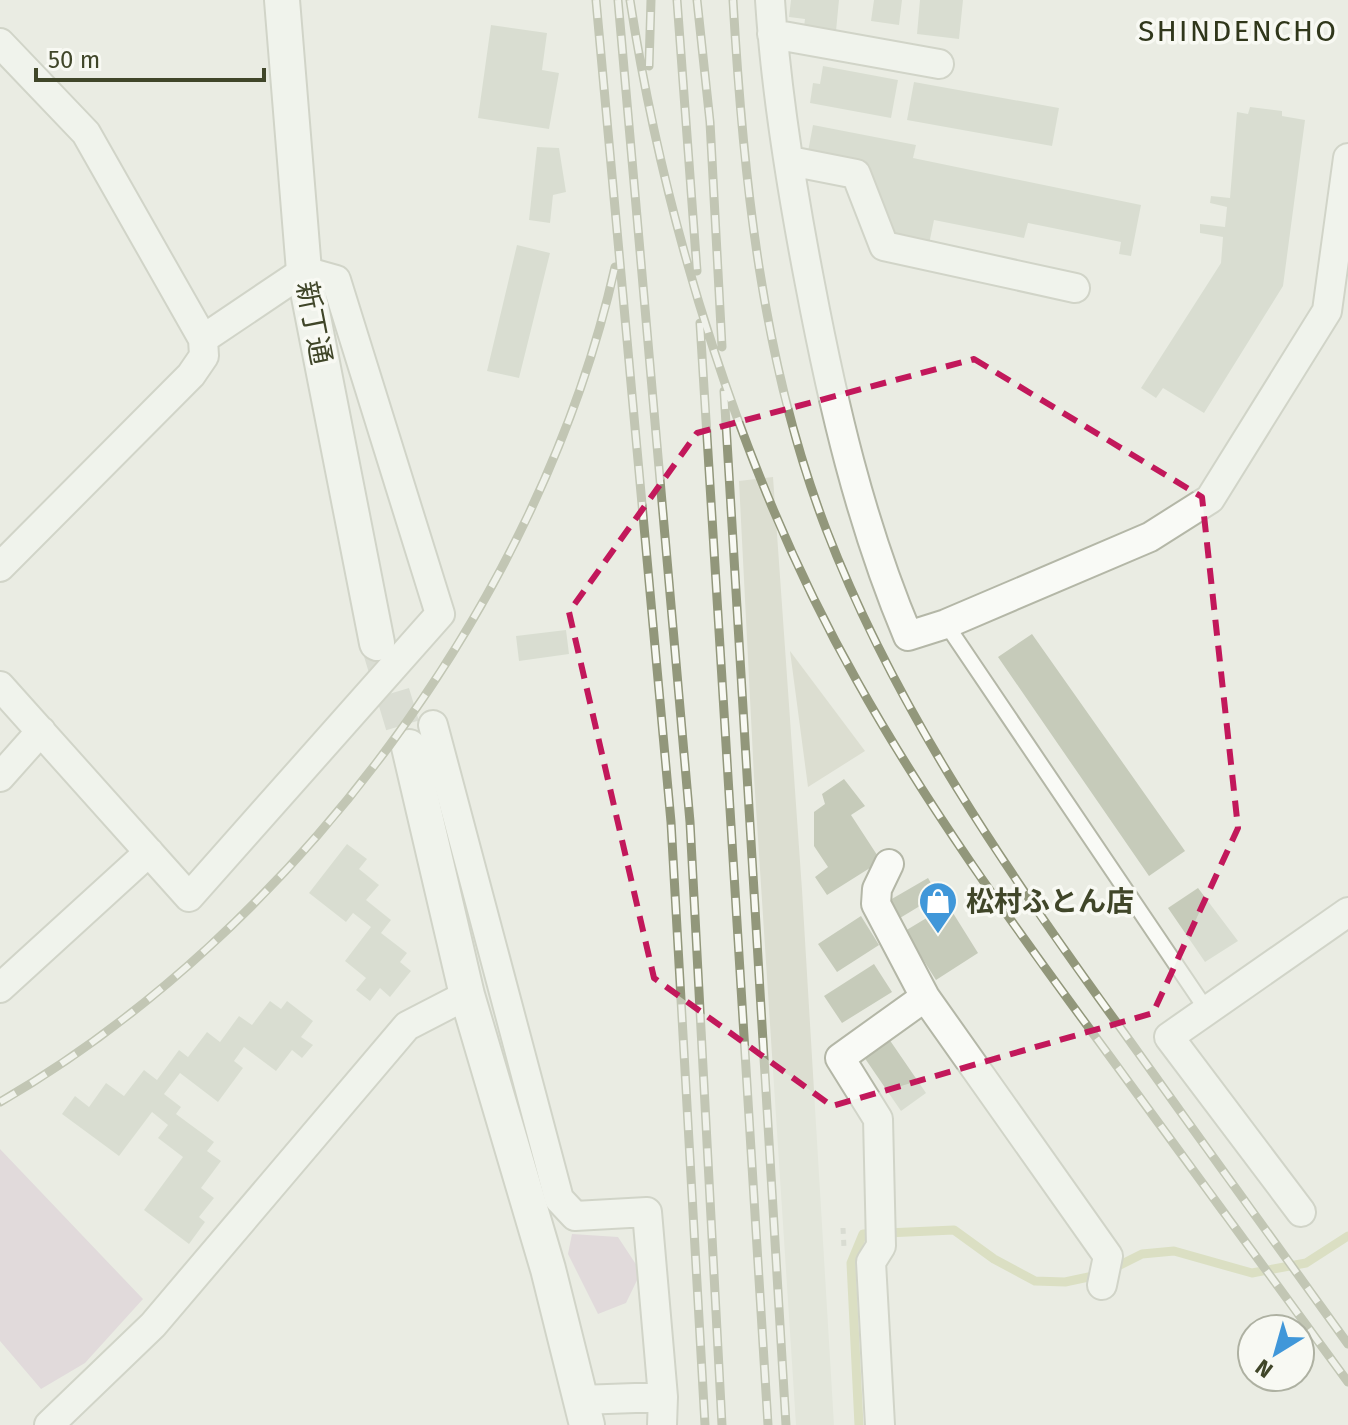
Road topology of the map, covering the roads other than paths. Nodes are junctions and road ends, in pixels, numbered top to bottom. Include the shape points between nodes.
1 (282, 0) edge
2 (770, 0) edge
3 (772, 34) junction
4 (0, 43) edge
5 (939, 64) dead end
6 (1348, 158) edge
7 (790, 161) junction
8 (304, 271) junction
9 (1075, 288) dead end
10 (203, 339) junction
11 (0, 567) edge
12 (946, 624) junction
13 (377, 643) tunnel mouth
14 (0, 686) edge
15 (41, 731) junction
16 (421, 736) joint
17 (0, 777) edge
18 (149, 852) junction
19 (889, 864) dead end
20 (1348, 912) edge
21 (0, 988) edge
22 (467, 995) junction
23 (925, 997) junction
24 (1206, 1009) junction
25 (1301, 1212) dead end
26 (1102, 1285) dead end
27 (663, 1411) edge
28 (584, 1412) edge
29 (49, 1425) edge
30 (880, 1425) edge

1 - 8 street, 新丁通
2 - 3 street
3 - 5 street
3 - 7 street
4 - 10 street via 86,133
6 - 12 street via 1327,311 1210,499 1150,537
7 - 9 street via 856,174 884,246
7 - 12 street via 850,471 882,572 908,636
8 - 10 street
8 - 13 street, 新丁通
8 - 18 street via 336,280 440,614 189,897
10 - 11 street via 204,356 191,375
12 - 24 lane
14 - 15 street
15 - 17 street
15 - 18 street
16 - 22 street
16 - 27 street via 559,1199 575,1216 647,1212
18 - 21 street
19 - 23 street via 876,904
20 - 24 street
22 - 28 street
22 - 29 street via 407,1026 153,1325
23 - 26 street via 1108,1256
23 - 30 street via 840,1058 878,1119 880,1234 871,1262
24 - 25 street via 1169,1037
27 - 28 street

